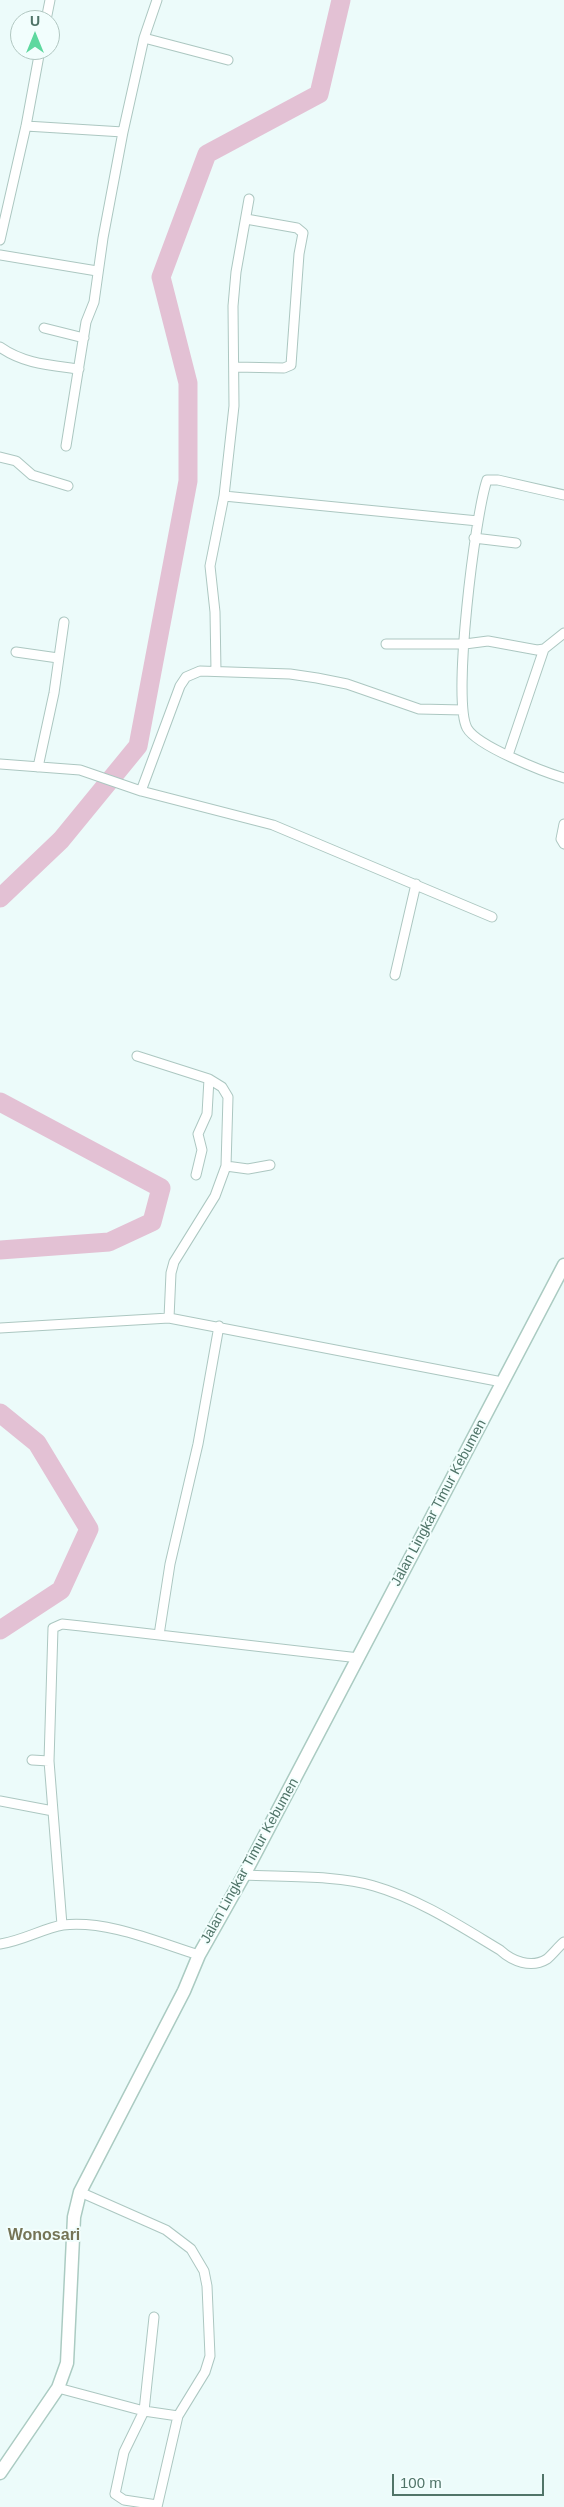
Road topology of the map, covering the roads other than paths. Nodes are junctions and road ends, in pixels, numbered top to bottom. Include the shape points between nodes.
1 (157, 0) edge
2 (144, 38) junction
3 (38, 60) edge
4 (228, 60) dead end
5 (26, 126) junction
6 (123, 132) junction
7 (249, 199) dead end
8 (246, 219) junction
9 (0, 240) edge
10 (0, 255) edge
11 (97, 271) junction
12 (44, 328) dead end
13 (84, 338) junction
14 (0, 347) edge
15 (235, 367) junction
16 (79, 369) junction
17 (66, 446) dead end
18 (0, 457) edge
19 (68, 486) dead end
20 (564, 495) edge
21 (224, 496) junction
22 (478, 521) junction
23 (474, 538) junction
24 (516, 543) dead end
25 (64, 622) dead end
26 (564, 633) edge
27 (386, 644) dead end
28 (465, 644) junction
29 (544, 649) junction
30 (16, 652) dead end
31 (58, 658) junction
32 (216, 671) junction
33 (463, 710) junction
34 (508, 755) junction
35 (0, 764) edge
36 (38, 767) junction
37 (564, 778) edge
38 (138, 789) junction
39 (564, 824) edge
40 (564, 844) edge
41 (416, 884) junction
42 (492, 917) dead end
43 (394, 975) dead end
44 (137, 1056) dead end
45 (209, 1079) junction
46 (270, 1165) dead end
47 (226, 1166) junction
48 (196, 1175) dead end
49 (564, 1265) edge
50 (560, 1283) edge
51 (169, 1318) junction
52 (219, 1326) junction
53 (0, 1328) edge
54 (502, 1382) junction
55 (159, 1635) junction
56 (359, 1658) junction
57 (32, 1760) dead end
58 (50, 1761) junction
59 (0, 1801) edge
60 (53, 1811) junction
61 (244, 1875) junction
62 (62, 1925) junction
63 (564, 1942) edge
64 (0, 1944) edge
65 (199, 1955) junction
66 (80, 2192) junction
67 (154, 2317) dead end
68 (58, 2388) junction
69 (144, 2411) junction
70 (178, 2416) junction
71 (0, 2473) edge
72 (157, 2506) edge

1 - 2 street
2 - 4 street
2 - 6 street
3 - 5 street
5 - 6 street
5 - 9 street
6 - 11 street
7 - 8 street
8 - 15 street via 236,272
8 - 15 street via 297,228 302,233 291,365 284,368
10 - 11 street
11 - 13 street via 94,302
12 - 13 street
13 - 16 street
14 - 16 street via 29,362
15 - 21 street
16 - 17 street
18 - 19 street via 16,461 32,475
20 - 22 street via 487,480
21 - 22 street
21 - 32 street via 210,566
22 - 23 street
23 - 24 street
23 - 28 street
25 - 31 street
26 - 29 street
27 - 28 street
28 - 29 street via 493,642
28 - 33 street
29 - 34 street
30 - 31 street
31 - 36 street
32 - 33 street via 317,678 347,684 419,709
32 - 38 street via 192,674 180,686
33 - 34 street via 467,728 487,745
34 - 37 street
35 - 36 street
36 - 38 street via 80,770
38 - 41 street via 273,825
39 - 40 street
41 - 42 street
41 - 43 street
44 - 45 street
45 - 47 street via 222,1087 228,1097
45 - 48 street via 207,1114 198,1134 202,1150
46 - 47 street via 248,1169
47 - 51 street via 215,1196 174,1262
49 - 50 main road, Jalan Lingkar Timur Kebumen
50 - 54 main road, Jalan Lingkar Timur Kebumen
51 - 52 street
51 - 53 street
52 - 54 street
52 - 55 street via 198,1444 170,1564
54 - 56 main road, Jalan Lingkar Timur Kebumen
55 - 56 street
55 - 58 street via 62,1624 53,1628
56 - 61 main road, Jalan Lingkar Timur Kebumen
57 - 58 street
58 - 60 street
59 - 60 street
60 - 62 street
61 - 63 street via 351,1881 374,1886 436,1911 508,1957 523,1962 540,1962 549,1958
61 - 65 main road, Jalan Lingkar Timur Kebumen
62 - 64 street
62 - 65 street via 113,1929
65 - 66 main road, Jalan Lingkar Timur Kebumen via 184,1991
66 - 68 main road, Jalan Lingkar Timur Kebumen via 74,2217 66,2363
66 - 70 street via 166,2230 190,2249 204,2271 210,2356 205,2372
67 - 69 street
68 - 69 street
68 - 71 main road, Jalan Lingkar Timur Kebumen
69 - 70 street
69 - 72 street via 124,2452 115,2494 124,2500
70 - 72 street

